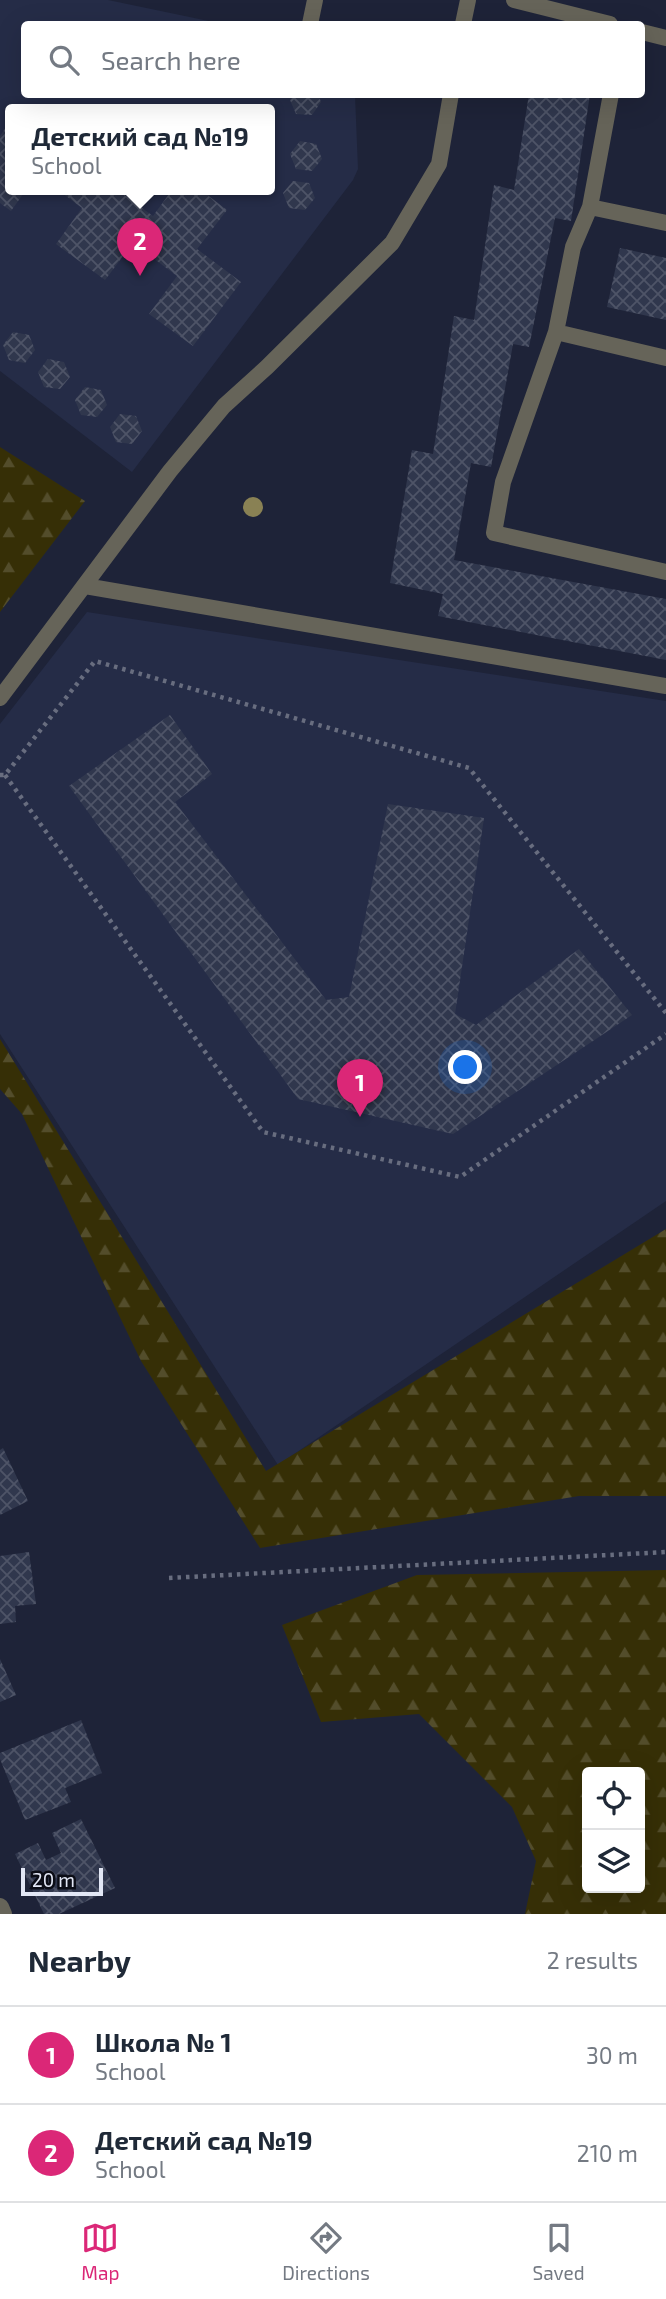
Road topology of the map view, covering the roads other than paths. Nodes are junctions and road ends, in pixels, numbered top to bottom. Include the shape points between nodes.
1 (315, 0) edge
2 (468, 0) edge
3 (514, 0) edge
4 (311, 21) edge
5 (464, 21) edge
6 (598, 21) edge
7 (645, 33) edge
8 (666, 38) edge
9 (450, 98) edge
10 (610, 98) edge
11 (590, 207) junction
12 (666, 223) edge
13 (556, 332) junction
14 (666, 358) edge
15 (666, 572) edge
16 (85, 586) junction
17 (666, 685) edge
18 (0, 698) edge
19 (0, 1908) edge
20 (3, 1914) edge

1 - 4 lane
2 - 5 lane
3 - 6 lane
7 - 8 lane
9 - 16 lane via 439,164 392,243 224,406
10 - 11 lane
11 - 12 lane
11 - 13 lane via 573,247
13 - 14 lane
13 - 15 lane via 503,482 494,534
16 - 17 lane
16 - 18 lane
19 - 20 street

